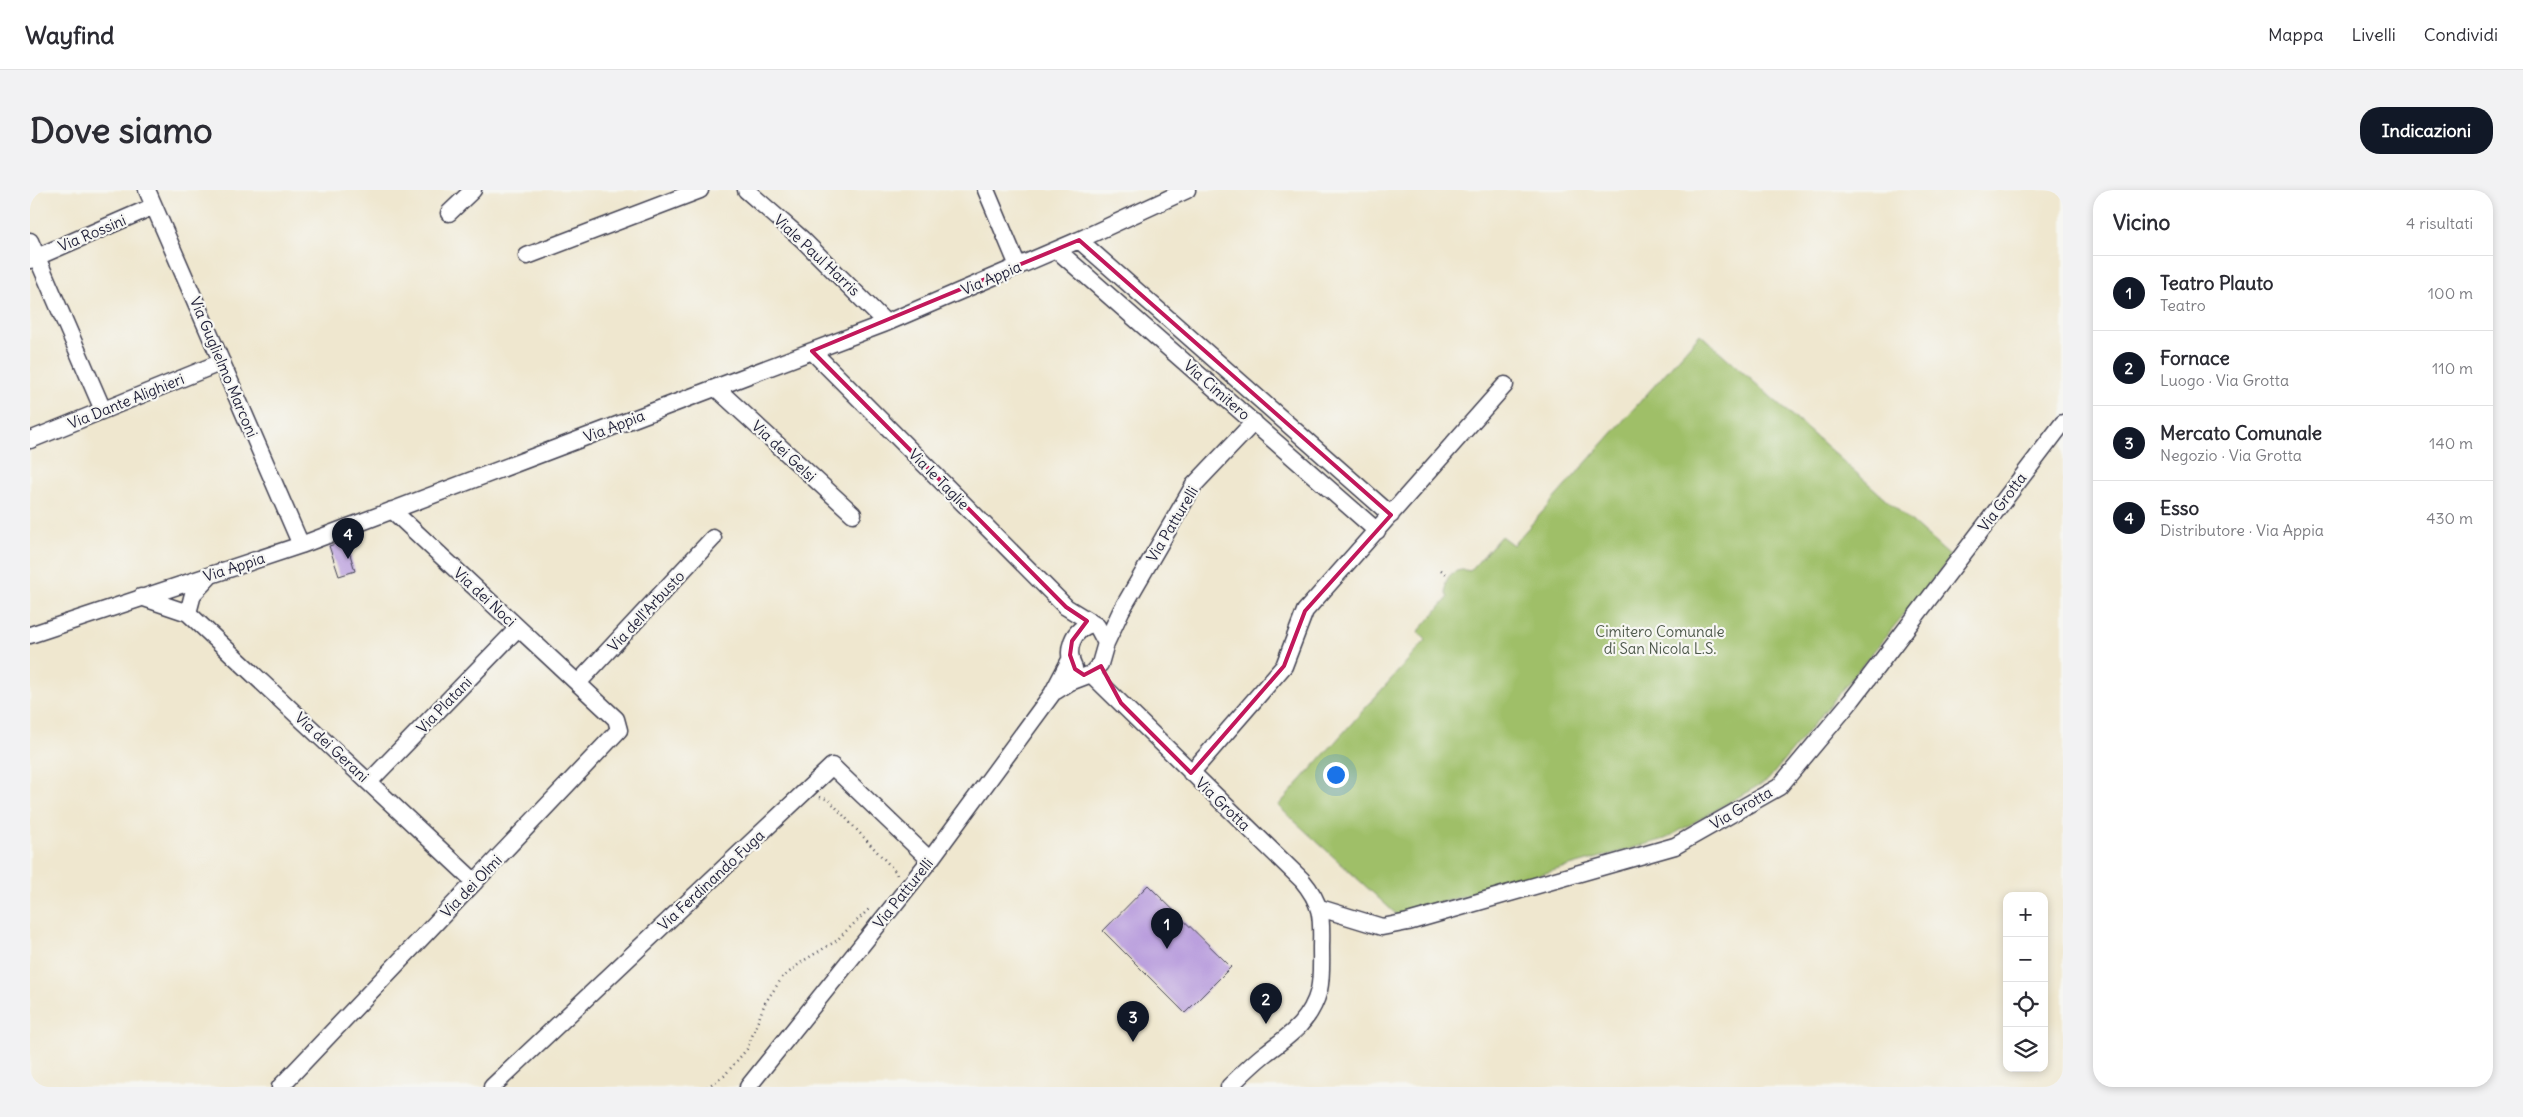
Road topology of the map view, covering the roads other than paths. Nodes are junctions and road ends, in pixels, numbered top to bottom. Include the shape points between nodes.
1 (147, 190) edge
2 (473, 190) edge
3 (700, 190) edge
4 (746, 190) edge
5 (986, 190) edge
6 (1187, 190) edge
7 (154, 206) junction
8 (449, 213) dead end
9 (30, 240) edge
10 (1079, 240) junction
11 (1057, 250) junction
12 (527, 256) dead end
13 (34, 258) edge
14 (1018, 266) junction
15 (886, 323) junction
16 (812, 351) junction
17 (222, 362) junction
18 (1505, 384) dead end
19 (716, 388) junction
20 (103, 410) junction
21 (1254, 422) junction
22 (2063, 423) edge
23 (30, 440) edge
24 (392, 510) junction
25 (853, 514) dead end
26 (1391, 515) junction
27 (1377, 531) junction
28 (713, 538) dead end
29 (301, 545) junction
30 (212, 574) junction
31 (141, 597) junction
32 (1066, 607) junction
33 (1121, 610) junction
34 (188, 613) junction
35 (1094, 625) junction
36 (518, 628) junction
37 (1076, 634) junction
38 (30, 635) edge
39 (1106, 643) junction
40 (1071, 658) junction
41 (1092, 671) junction
42 (578, 683) junction
43 (1052, 694) junction
44 (1191, 773) junction
45 (369, 782) junction
46 (930, 860) junction
47 (475, 882) junction
48 (1320, 908) junction
49 (280, 1087) edge
50 (492, 1087) edge
51 (748, 1087) edge
52 (1229, 1087) edge

1 - 7 street, Via Guglielmo Marconi
2 - 8 street
3 - 12 street
4 - 15 street, Viale Paul Harris via 802,239
5 - 14 street
6 - 10 street, Via Appia
7 - 13 street, Via Rossini
7 - 17 street, Via Guglielmo Marconi
9 - 13 street
10 - 11 street, Via Appia
10 - 26 street, Via Cimitero
11 - 14 street, Via Appia
11 - 21 street, Via Cimitero
13 - 20 street
14 - 15 street, Via Appia
15 - 16 street, Via Appia
16 - 19 street, Via Appia
16 - 32 street, Via le Taglie
17 - 20 street, Via Dante Alighieri
17 - 29 street, Via Guglielmo Marconi
18 - 26 street
19 - 24 street, Via Appia
19 - 25 street, Via dei Gelsi
20 - 23 street, Via Dante Alighieri
21 - 27 street, Via Cimitero
21 - 33 street, Via Patturelli via 1194,486
22 - 48 street, Via Grotta via 1851,701 1778,787 1675,846 1408,922 1382,926
24 - 29 street, Via Appia
24 - 36 street, Via dei Noci
26 - 27 street
27 - 44 street via 1305,611 1284,666
28 - 42 street, Via dell'Arbusto
29 - 30 street, Via Appia
30 - 31 street, Via Appia
30 - 34 street via 193,594
31 - 34 street, Via dei Gerani
31 - 38 street, Via Appia
32 - 35 street, Via le Taglie
32 - 37 street, Via le Taglie
33 - 35 street, Via Patturelli
33 - 39 street, Via Patturelli
34 - 45 street, Via dei Gerani
35 - 37 street, Via Patturelli via 1085,626
35 - 39 street
36 - 42 street, Via dei Noci
36 - 45 street, Via Platani
37 - 40 street, Via Patturelli via 1070,647
39 - 41 street, Via Patturelli
40 - 41 street via 1075,669
40 - 43 street, Via Patturelli
41 - 43 street, Via Patturelli
41 - 44 street, Via Grotta
42 - 47 street, Via dei Olmi via 616,719 619,730
43 - 46 street, Via Patturelli
44 - 48 street, Via Grotta via 1302,880
45 - 47 street, Via dei Gerani
46 - 50 street, Via Ferdinando Fuga via 832,766
46 - 51 street, Via Patturelli
47 - 49 street, Via dei Olmi
48 - 52 street, Via Grotta via 1321,973 1319,989 1308,1016 1290,1036 1250,1066

